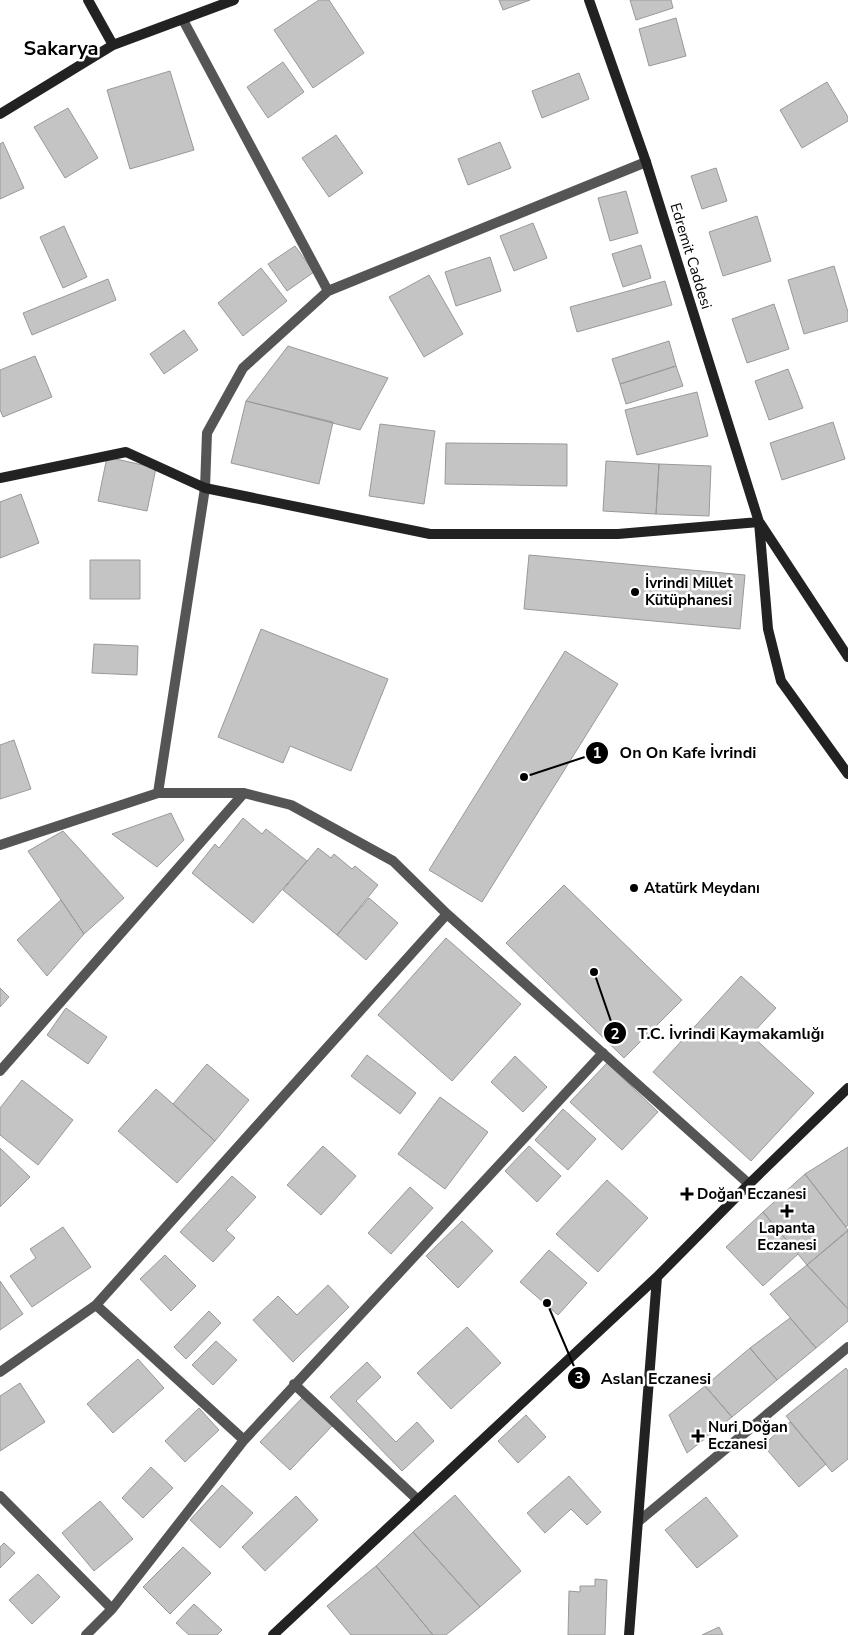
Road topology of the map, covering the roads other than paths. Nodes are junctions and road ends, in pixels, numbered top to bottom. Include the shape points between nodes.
1 (88, 0) edge
2 (234, 0) edge
3 (589, 0) edge
4 (183, 20) junction
5 (113, 45) junction
6 (0, 114) edge
7 (646, 162) junction
8 (328, 290) junction
9 (1, 475) edge
10 (206, 488) junction
11 (759, 522) junction
12 (848, 657) edge
13 (848, 774) edge
14 (158, 793) junction
15 (244, 793) junction
16 (0, 844) edge
17 (447, 914) junction
18 (603, 1053) junction
19 (0, 1071) edge
20 (848, 1088) edge
21 (749, 1184) junction
22 (657, 1277) junction
23 (96, 1305) junction
24 (848, 1347) edge
25 (0, 1372) edge
26 (294, 1384) junction
27 (244, 1440) junction
28 (0, 1496) edge
29 (418, 1500) junction
30 (639, 1521) junction
31 (112, 1608) junction
32 (86, 1635) edge
33 (273, 1635) edge
34 (629, 1635) edge

1 - 5 main road
2 - 4 main road
3 - 7 main road, Edremit Caddesi
4 - 5 main road
4 - 8 street
5 - 6 main road
7 - 8 street
7 - 11 main road, Edremit Caddesi
8 - 10 street via 243,368 207,433
9 - 10 main road via 126,452
10 - 11 main road via 430,534 618,534
10 - 14 street
11 - 12 main road, Edremit Caddesi
11 - 13 main road, Edremit Caddesi via 768,629 781,681
14 - 15 street
14 - 16 street
15 - 17 street via 291,805 393,861
15 - 19 street
17 - 18 street
17 - 23 street
18 - 21 street
18 - 26 street
20 - 21 main road
21 - 22 main road
22 - 29 main road
22 - 30 main road
23 - 25 street
23 - 27 street
24 - 30 street
26 - 27 street
26 - 29 street
27 - 31 street
28 - 31 street
29 - 33 main road
30 - 34 main road
31 - 32 street

